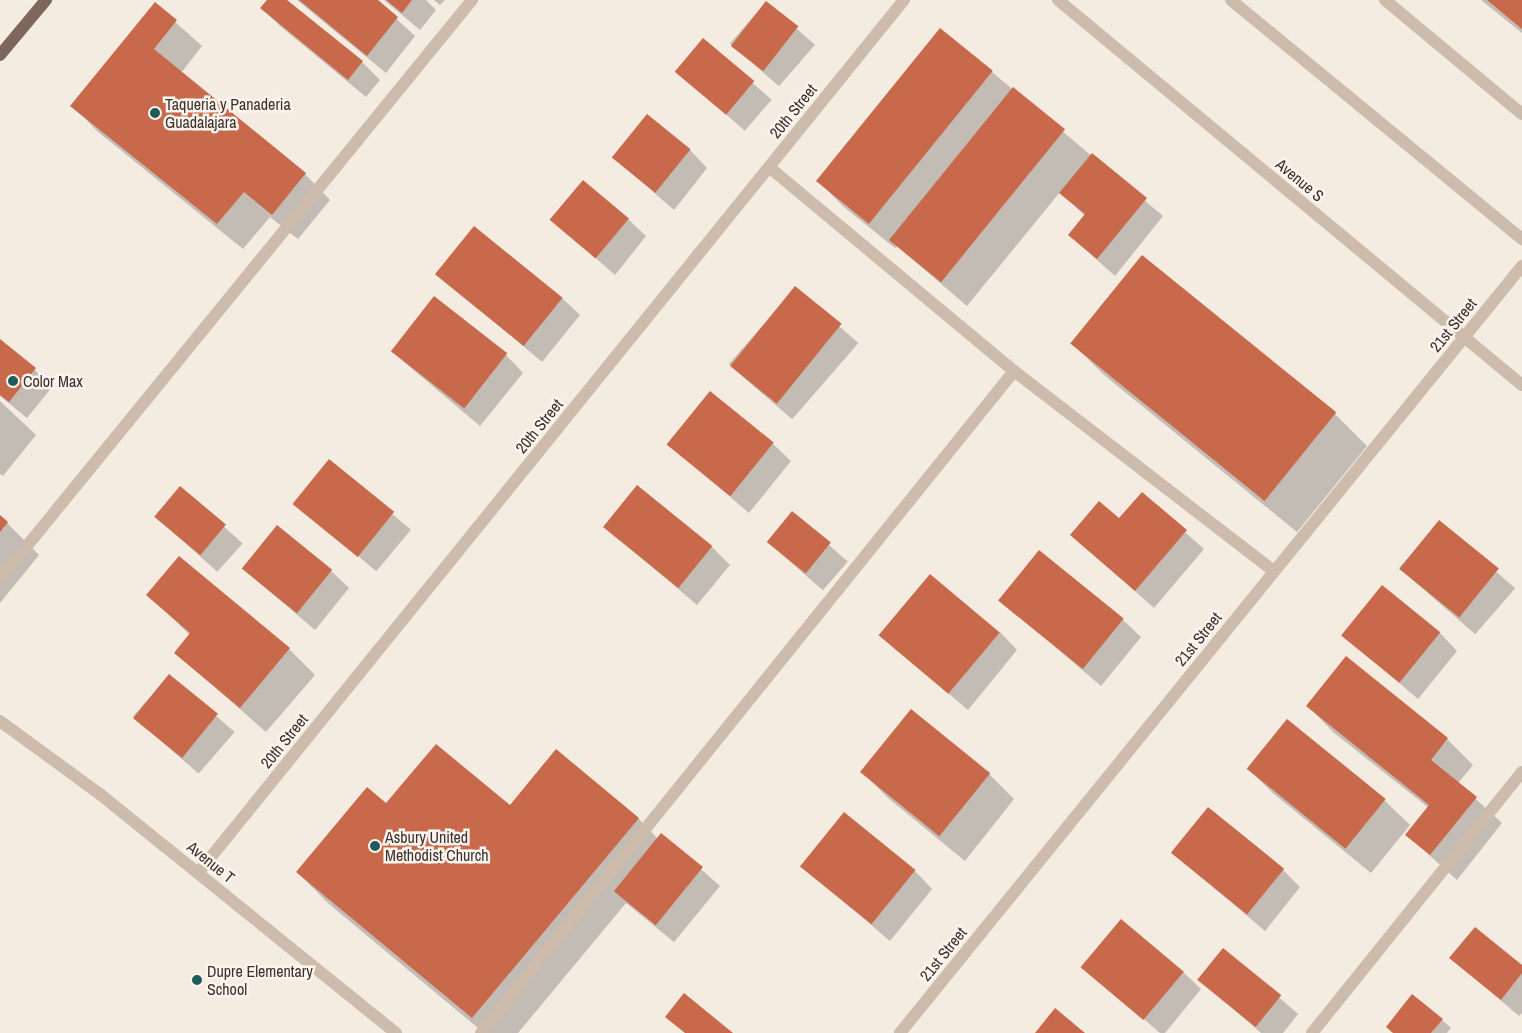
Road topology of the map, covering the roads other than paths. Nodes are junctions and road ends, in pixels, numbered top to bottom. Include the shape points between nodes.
1 (46, 0) edge
2 (472, 0) edge
3 (904, 0) edge
4 (1058, 0) edge
5 (1231, 0) edge
6 (1385, 0) edge
7 (0, 55) edge
8 (1522, 114) edge
9 (769, 167) junction
10 (1522, 239) edge
11 (1522, 266) edge
12 (1464, 337) junction
13 (1014, 371) junction
14 (1522, 385) edge
15 (1274, 570) junction
16 (0, 579) edge
17 (0, 721) edge
18 (1522, 772) edge
19 (198, 873) junction
20 (396, 1033) edge
21 (481, 1033) edge
22 (900, 1033) edge
23 (1312, 1033) edge

1 - 7 main road
2 - 16 street
3 - 9 street, 20th Street
4 - 12 street, Avenue S
5 - 10 street
6 - 8 street
9 - 13 street
9 - 19 street, 20th Street
11 - 12 street, 21st Street
12 - 14 street, Avenue S
12 - 15 street, 21st Street
13 - 15 street
13 - 21 street
15 - 22 street, 21st Street
17 - 19 street, Avenue T via 101,795
18 - 23 street
19 - 20 street, Avenue T

